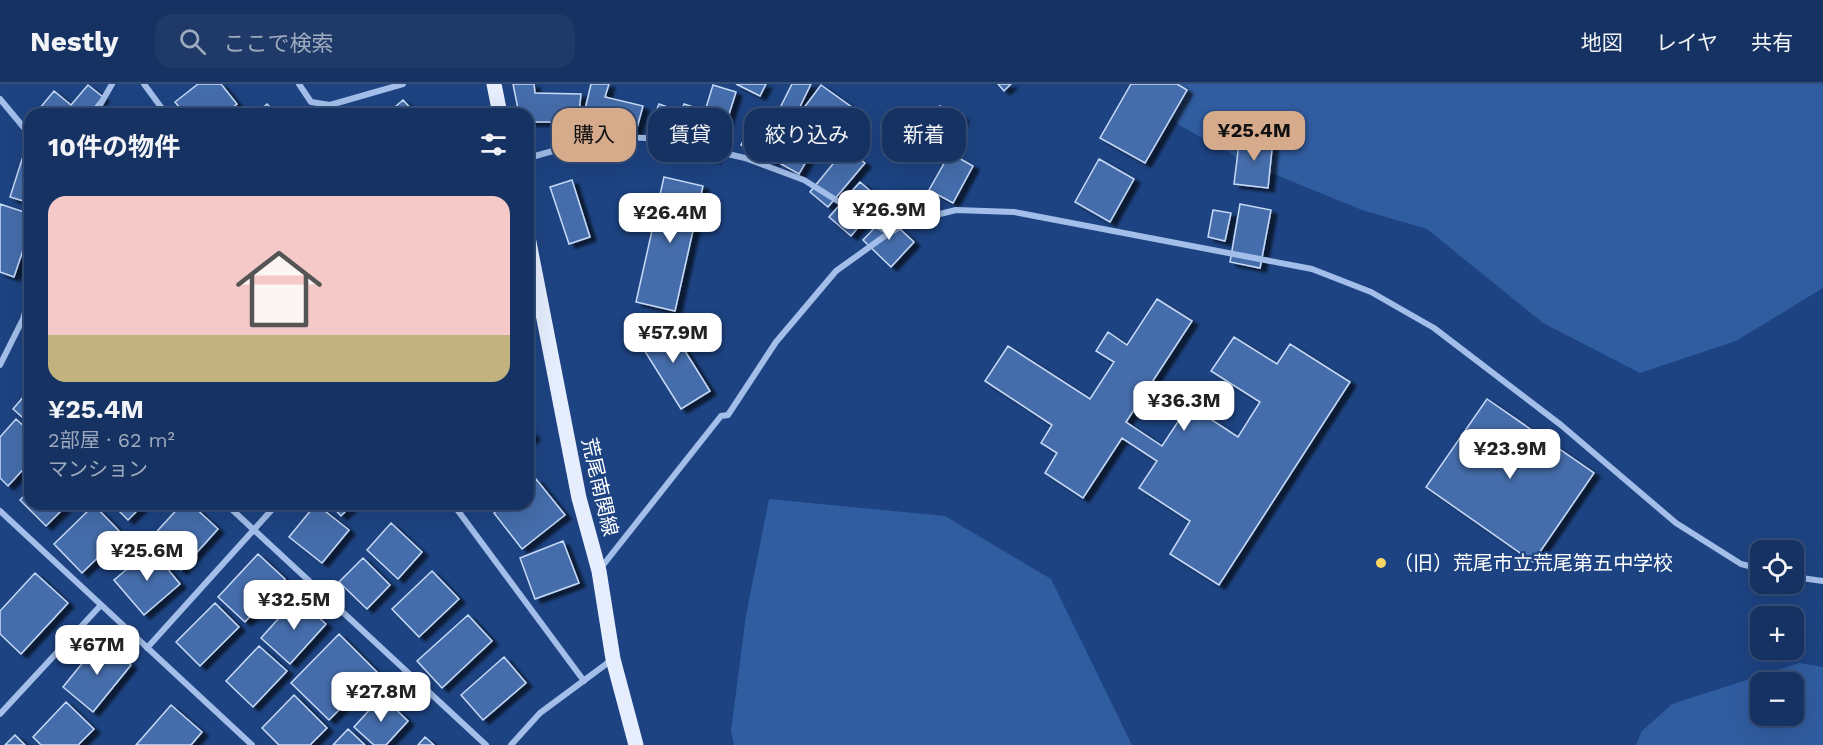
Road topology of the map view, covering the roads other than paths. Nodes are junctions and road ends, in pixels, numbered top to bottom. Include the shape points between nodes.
1 (112, 84) edge
2 (144, 84) edge
3 (299, 84) edge
4 (403, 84) edge
5 (495, 84) edge
6 (0, 99) edge
7 (98, 108) edge
8 (162, 108) edge
9 (499, 108) edge
10 (24, 128) edge
11 (534, 156) edge
12 (889, 233) junction
13 (534, 268) edge
14 (24, 316) edge
15 (23, 319) joint
16 (0, 365) edge
17 (232, 510) edge
18 (272, 510) edge
19 (457, 510) edge
20 (0, 512) edge
21 (254, 530) junction
22 (1750, 566) edge
23 (599, 571) junction
24 (1804, 578) edge
25 (1823, 581) edge
26 (101, 605) junction
27 (147, 648) junction
28 (614, 659) junction
29 (584, 681) junction
30 (0, 714) edge
31 (252, 745) edge
32 (486, 745) edge
33 (511, 745) edge
34 (636, 745) edge

1 - 7 street
2 - 8 street
3 - 4 street via 311,102 330,105
5 - 9 main road
6 - 10 street
11 - 12 street via 606,136 663,139 745,158 804,180
12 - 22 street via 911,221 956,210 1014,212 1312,269 1352,284 1434,328 1561,425 1676,523
12 - 23 street via 836,271 777,342 729,415 721,416
13 - 23 main road, 荒尾南関線 via 579,498
14 - 15 street
15 - 16 street
17 - 21 street
18 - 21 street
19 - 29 street
20 - 26 street
21 - 27 street
21 - 32 street
23 - 28 main road, 荒尾南関線
24 - 25 street
26 - 27 street
26 - 30 street
27 - 31 street
28 - 29 street
28 - 34 main road, 荒尾南関線
29 - 33 street via 540,713

